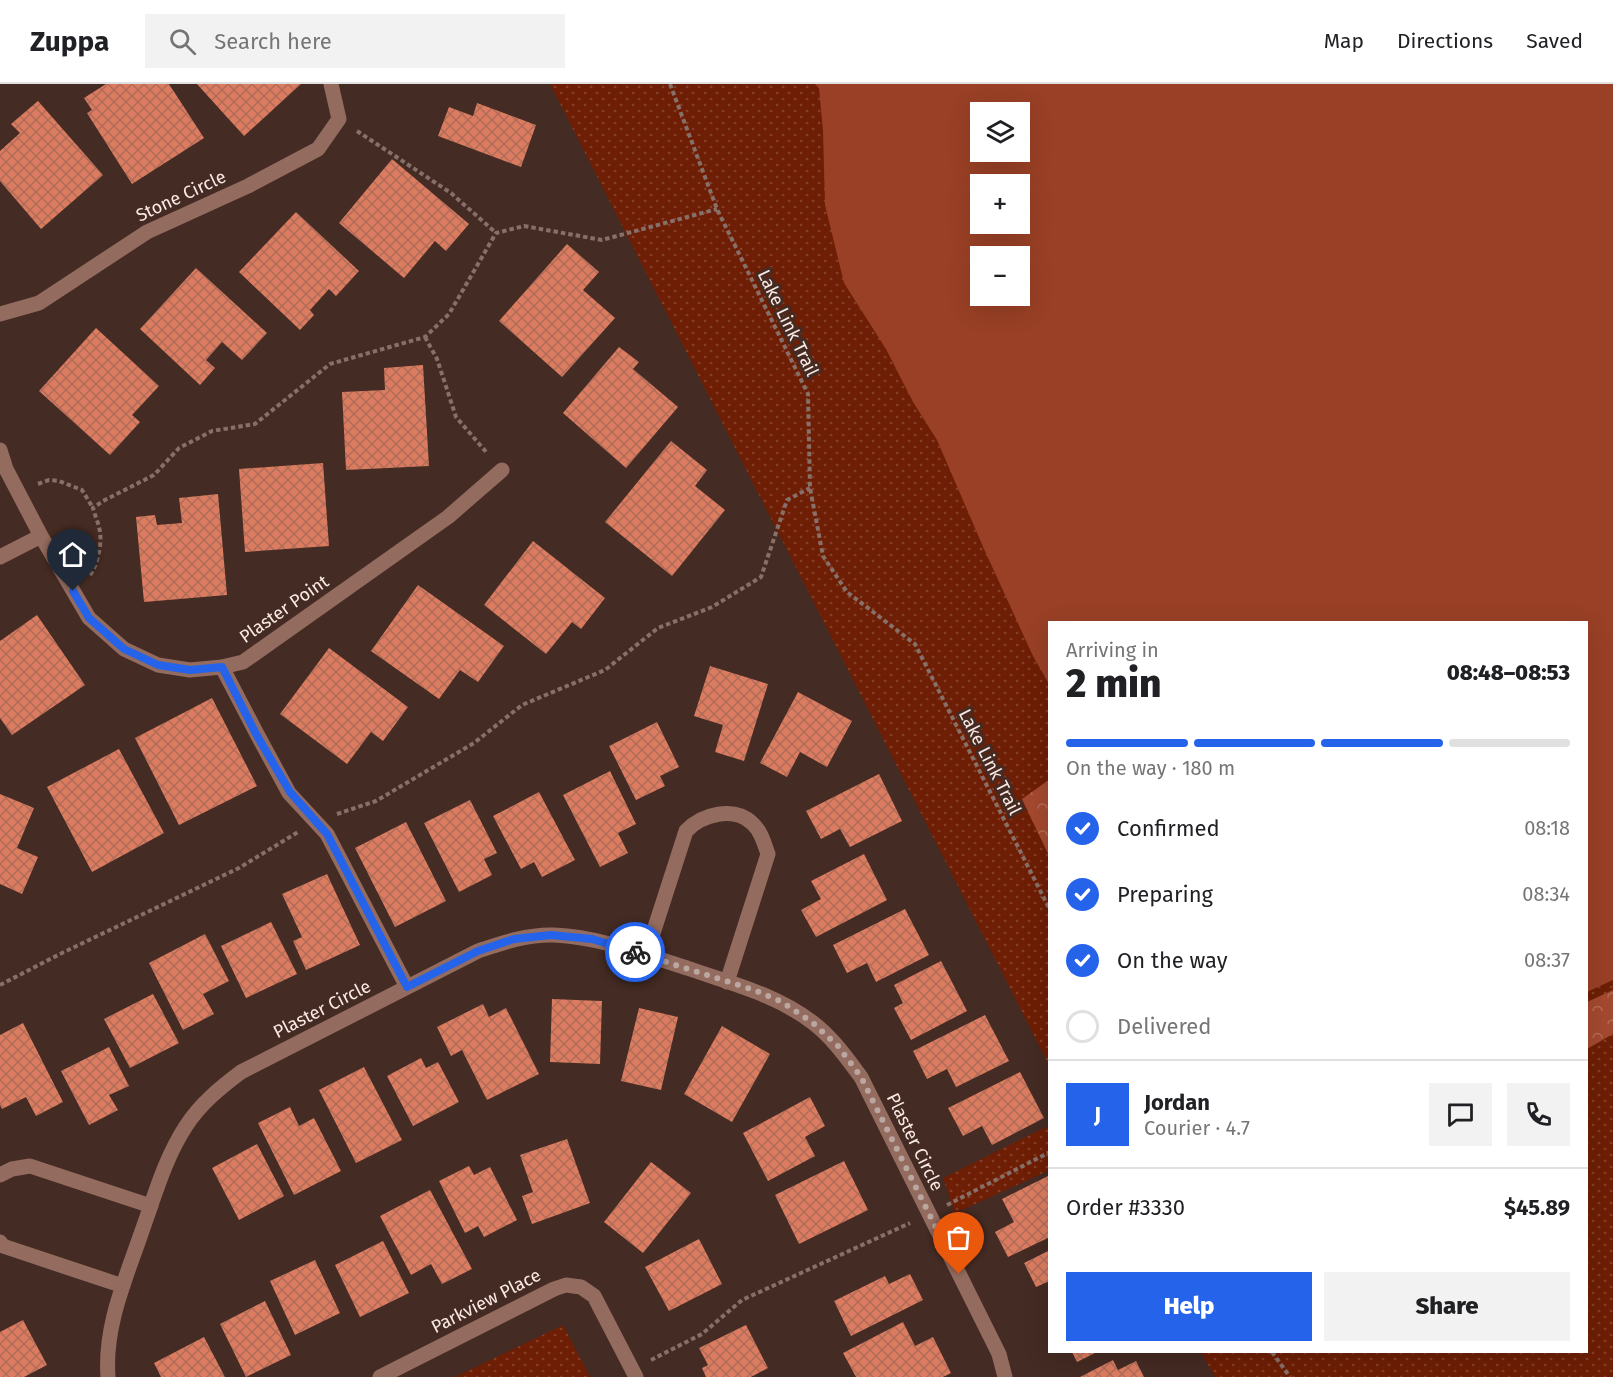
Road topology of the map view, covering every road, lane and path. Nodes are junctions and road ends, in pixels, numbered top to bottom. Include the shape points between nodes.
1 (331, 84) edge
2 (670, 84) edge
3 (339, 119) junction
4 (717, 210) junction
5 (496, 233) junction
6 (0, 314) edge
7 (425, 337) junction
8 (0, 450) edge
9 (502, 470) joint
10 (810, 488) junction
11 (19, 492) junction
12 (93, 508) junction
13 (41, 536) junction
14 (0, 557) edge
15 (73, 591) junction
16 (222, 667) junction
17 (316, 822) junction
18 (1048, 906) edge
19 (646, 955) junction
20 (726, 982) junction
21 (0, 985) edge
22 (407, 987) junction
23 (1048, 1153) edge
24 (0, 1175) edge
25 (151, 1206) junction
26 (929, 1214) junction
27 (0, 1242) edge
28 (123, 1286) junction
29 (1273, 1353) edge
30 (634, 1373) edge
31 (108, 1377) edge
32 (380, 1377) edge
33 (1005, 1377) edge
34 (1290, 1377) edge

1 - 3 street
2 - 4 path, Lake Link Trail
3 - 5 path via 451,193
3 - 6 street, Stone Circle via 318,149 147,232 39,303
4 - 5 path via 602,240 525,226
4 - 10 path, Lake Link Trail via 807,394
5 - 7 path via 449,314
7 - 9 path via 437,359 456,417
7 - 12 path via 330,364 255,424 212,431 178,448 154,475
8 - 11 street, Plaster Point
9 - 16 street, Plaster Point via 448,517 243,662
10 - 17 path via 788,500 761,577 712,607 658,628 605,670 522,705 474,743 376,801
10 - 18 path, Lake Link Trail via 823,556 847,592 915,644
11 - 12 path via 48,480 59,481 81,490
11 - 13 street, Plaster Point
12 - 15 path via 101,534 98,559 93,572
13 - 14 street
13 - 15 street, Plaster Point
15 - 16 street, Plaster Point via 89,618 124,649 158,665 190,670
16 - 17 street via 290,792
17 - 21 path via 239,868
17 - 22 street via 327,834
19 - 20 street, Plaster Circle
19 - 20 street via 687,831 710,816 738,816 752,823 768,854
19 - 22 street, Plaster Circle via 592,939 551,935 514,939 478,951
20 - 26 street, Plaster Circle via 782,1002 838,1046 861,1077
22 - 25 street, Plaster Circle via 241,1072 214,1093 187,1124 168,1157
23 - 26 path
24 - 25 street via 30,1166
25 - 28 street, Plaster Circle
26 - 30 path via 742,1300 702,1334
26 - 33 street, Plaster Circle via 999,1354
27 - 28 street
28 - 31 street, Plaster Circle via 112,1323
29 - 34 path
30 - 32 street, Parkview Place via 594,1296 581,1287 566,1285

